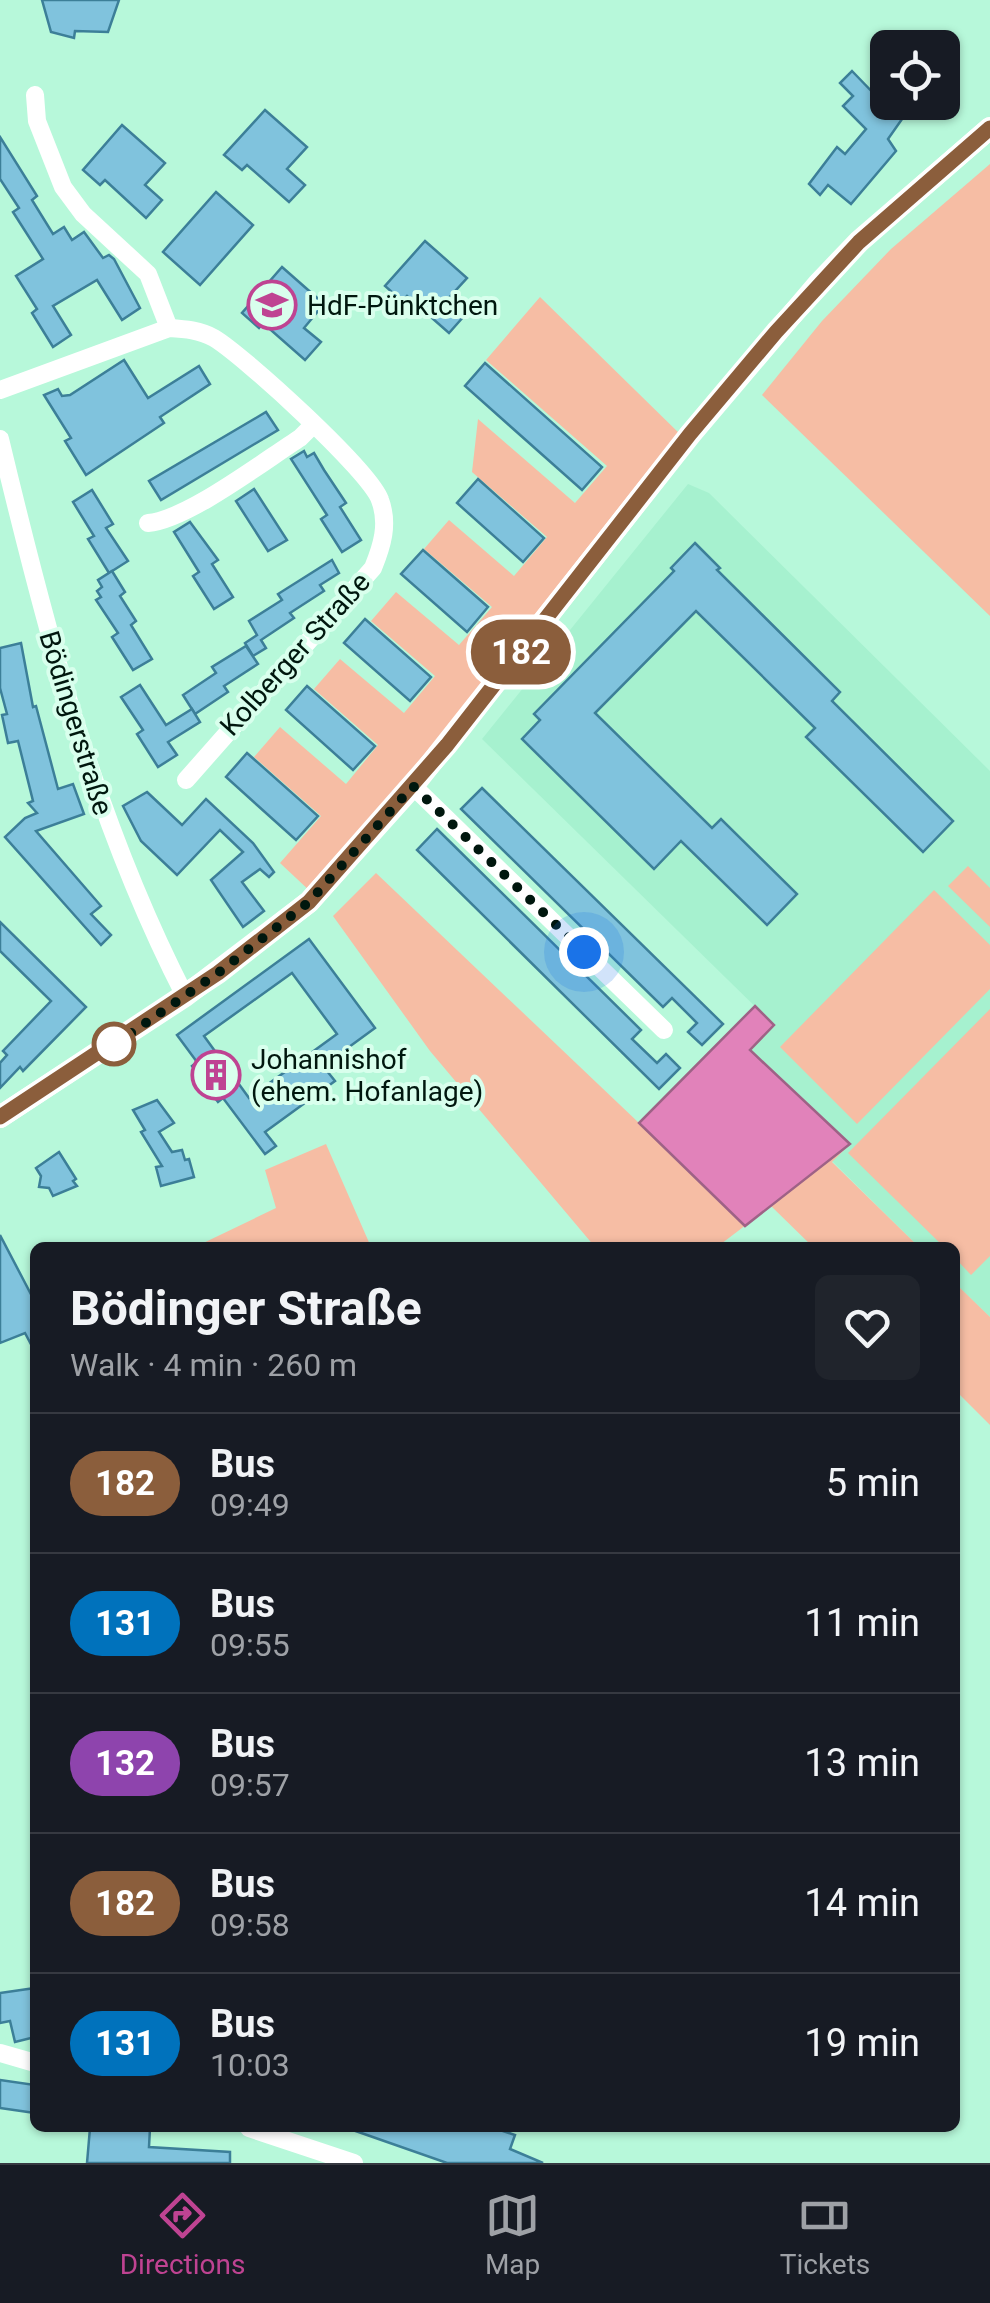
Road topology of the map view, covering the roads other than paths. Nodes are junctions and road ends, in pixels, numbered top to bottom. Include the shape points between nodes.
1 (35, 94) dead end
2 (990, 128) edge
3 (169, 328) junction
4 (0, 390) edge
5 (313, 425) junction
6 (0, 439) edge
7 (148, 523) dead end
8 (186, 780) dead end
9 (413, 786) junction
10 (185, 996) junction
11 (664, 1030) dead end
12 (0, 1118) edge
13 (0, 2053) edge
14 (30, 2062) edge
15 (262, 2132) edge
16 (354, 2163) edge

1 - 3 street via 36,120 63,186 83,214 148,274
2 - 9 main road via 859,242 776,332
3 - 4 street
3 - 5 street, Kolberger Straße via 192,330 226,346
5 - 7 street via 192,506
5 - 8 street, Kolberger Straße via 371,482 381,501 383,546 373,568
6 - 10 street, Bödingerstraße via 44,621 101,806
9 - 10 main road via 309,902
9 - 11 street
10 - 12 main road
13 - 14 street
15 - 16 street

